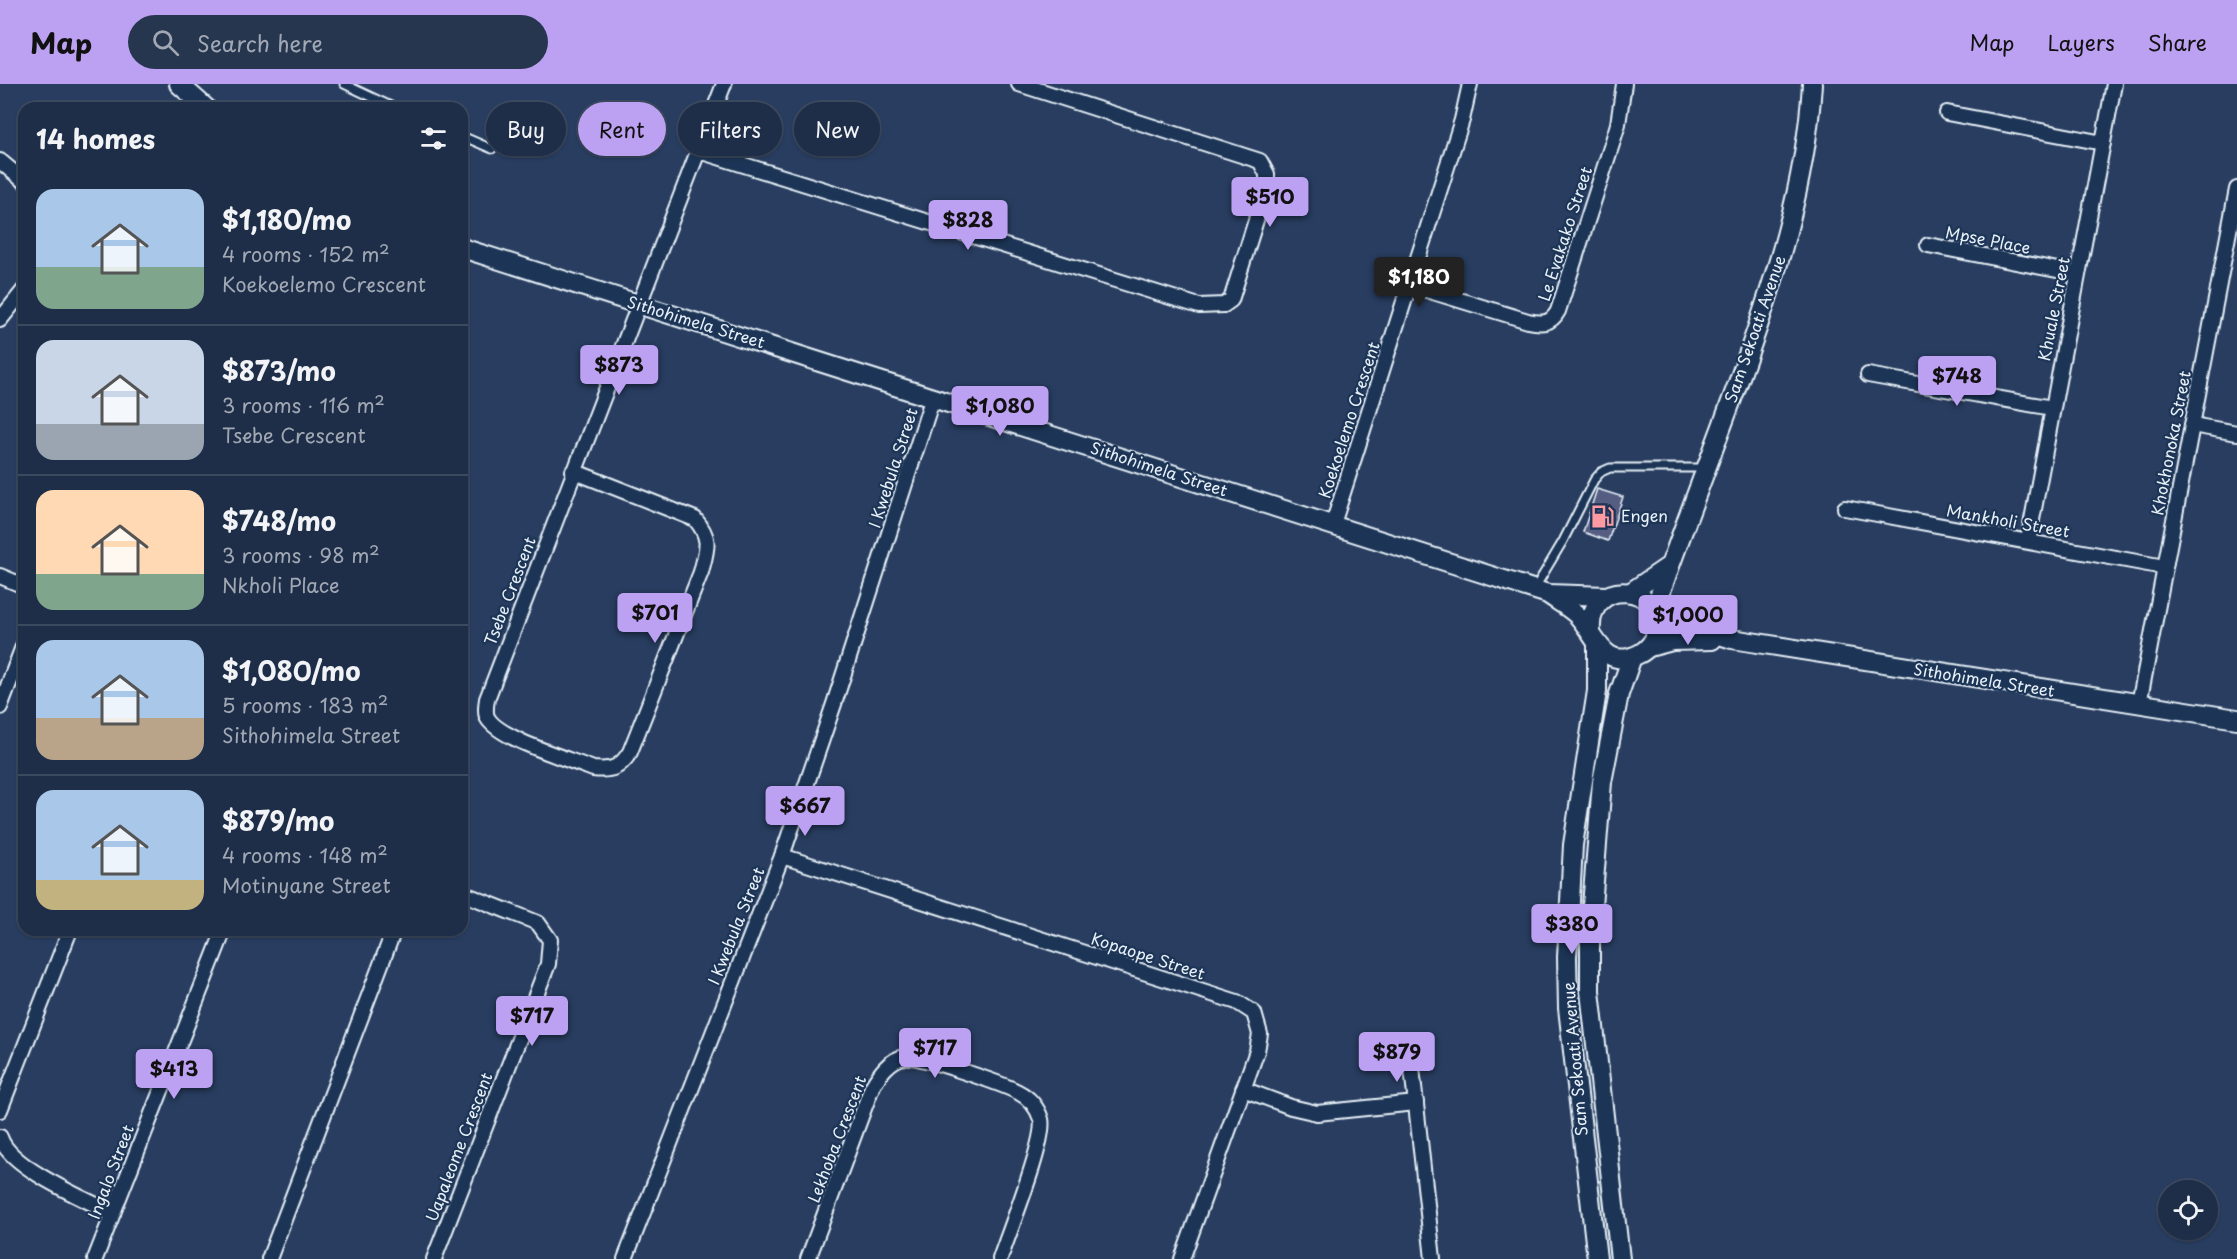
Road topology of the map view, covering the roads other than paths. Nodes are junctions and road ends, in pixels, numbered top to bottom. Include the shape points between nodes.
1 (179, 84) edge
2 (344, 84) edge
3 (724, 84) edge
4 (1019, 84) edge
5 (1470, 84) edge
6 (1624, 84) edge
7 (1812, 84) edge
8 (2114, 84) edge
9 (199, 102) edge
10 (382, 102) edge
11 (717, 102) edge
12 (1947, 113) dead end
13 (468, 139) edge
14 (2103, 143) junction
15 (486, 146) edge
16 (697, 156) edge
17 (715, 156) edge
18 (0, 161) edge
19 (18, 176) edge
20 (2237, 189) edge
21 (1928, 245) dead end
22 (468, 250) edge
23 (2078, 274) junction
24 (1410, 285) junction
25 (18, 298) edge
26 (638, 303) junction
27 (0, 320) edge
28 (1868, 375) dead end
29 (933, 397) junction
30 (2052, 408) junction
31 (2192, 425) junction
32 (2237, 433) edge
33 (1707, 468) junction
34 (573, 471) junction
35 (1845, 508) dead end
36 (1333, 524) junction
37 (2028, 541) junction
38 (1669, 566) junction
39 (2164, 567) junction
40 (0, 576) edge
41 (18, 584) edge
42 (1541, 592) junction
43 (1631, 592) junction
44 (1607, 596) junction
45 (1655, 613) junction
46 (1594, 638) junction
47 (1732, 639) junction
48 (1649, 647) junction
49 (1632, 657) junction
50 (18, 660) edge
51 (2139, 704) junction
52 (0, 707) edge
53 (2237, 719) edge
54 (782, 856) junction
55 (468, 895) edge
56 (68, 936) edge
57 (222, 936) edge
58 (392, 936) edge
59 (1410, 1059) dead end
60 (1243, 1089) junction
61 (1416, 1102) junction
62 (0, 1110) edge
63 (0, 1137) edge
64 (113, 1213) junction
65 (95, 1259) edge
66 (269, 1259) edge
67 (434, 1259) edge
68 (625, 1259) edge
69 (808, 1259) edge
70 (1000, 1259) edge
71 (1182, 1259) edge
72 (1433, 1259) edge
73 (1597, 1259) edge
74 (1620, 1259) edge

1 - 9 street
2 - 10 lane
3 - 11 street, Tsebe Crescent
4 - 17 street via 1260,161 1267,174 1267,185 1231,300 1213,308 1199,306
5 - 24 street, Koekoelemo Crescent
6 - 24 street, Le Evakako Street via 1612,144 1558,311 1551,320 1528,321
7 - 33 street, Sam Sekoati Avenue via 1802,171 1790,225
8 - 14 street, Khuale Street
12 - 14 street
13 - 15 lane
14 - 23 street, Khuale Street
16 - 26 street, Tsebe Crescent
18 - 19 street
20 - 31 street, Khokhonoka Street
21 - 23 street, Mpse Place
22 - 26 street, Sithohimela Street
23 - 30 street, Khuale Street
24 - 36 street, Koekoelemo Crescent
25 - 27 street
26 - 29 street, Sithohimela Street
26 - 34 street, Tsebe Crescent
28 - 30 street
29 - 36 street, Sithohimela Street
29 - 54 street, I Kwebula Street
30 - 37 street, Khuale Street
31 - 32 street
31 - 39 street, Khokhonoka Street
33 - 38 street, Sam Sekoati Avenue
33 - 42 lane via 1611,468 1601,472
34 - 34 street, Tsebe Crescent via 695,519 706,531 707,549 701,572 630,752 621,765 608,771 593,769 508,736 494,727 486,715 487,699
35 - 37 street, Mankholi Street
36 - 42 street, Sithohimela Street
37 - 39 street, Mankholi Street
38 - 43 street
38 - 45 street, Sam Sekoati Avenue
39 - 51 street, Khokhonoka Street
40 - 41 street
42 - 44 street, Sithohimela Street
42 - 46 street, Sithohimela Street via 1576,614
43 - 44 street
43 - 45 street via 1645,599
44 - 46 street via 1593,611
45 - 47 street, Sithohimela Street
45 - 48 street via 1657,627
46 - 49 street via 1609,655
46 - 73 street, Sam Sekoati Avenue via 1597,691 1573,844 1567,957 1568,1008
47 - 48 street, Sithohimela Street via 1672,641
47 - 51 street, Sithohimela Street
48 - 49 street
49 - 74 street, Sam Sekoati Avenue via 1619,694 1602,782 1590,931 1590,991
50 - 52 street
51 - 53 street, Sithohimela Street
54 - 60 street, Kopaope Street via 1237,1002 1254,1013 1260,1034
54 - 68 street, I Kwebula Street
55 - 67 street, Uapaleome Crescent via 538,923 550,940 548,964
56 - 62 street
57 - 64 street, Ingalo Street
58 - 66 street
59 - 61 street
60 - 61 street via 1317,1113
60 - 71 street, Kopaope Street
61 - 72 street
63 - 64 street via 16,1160
64 - 65 street, Ingalo Street
69 - 70 street, Lekhoba Crescent via 872,1087 890,1064 903,1056 921,1058 1018,1092 1035,1104 1042,1122 1039,1143

